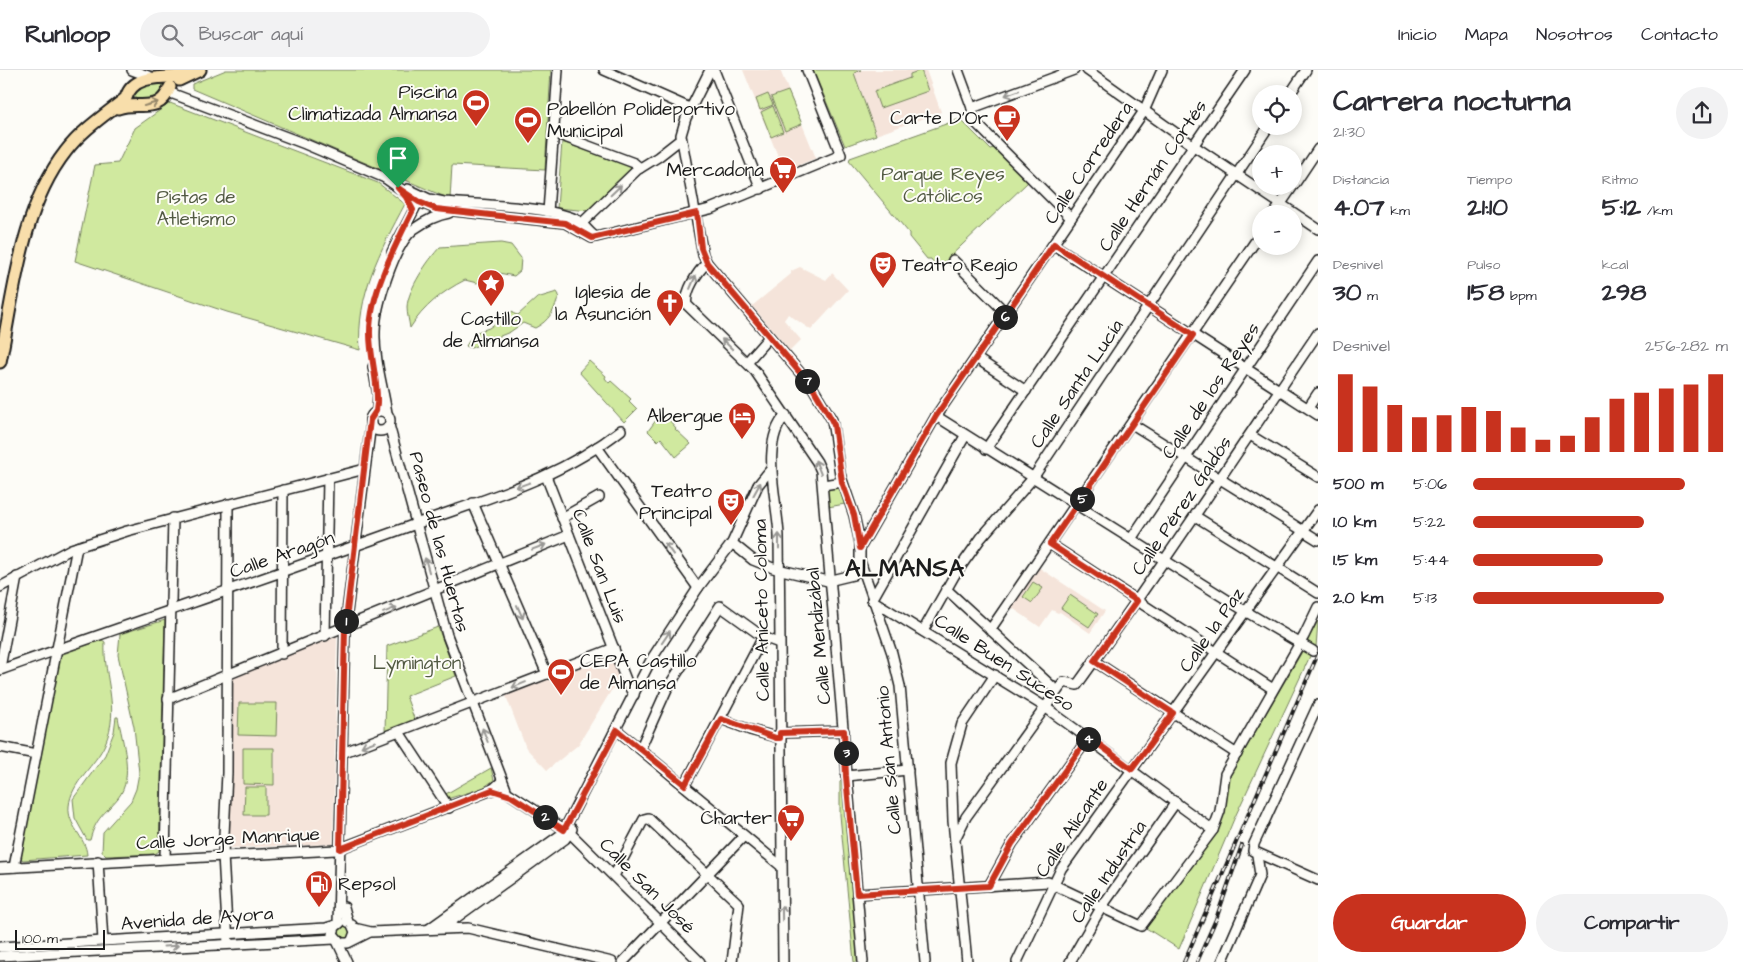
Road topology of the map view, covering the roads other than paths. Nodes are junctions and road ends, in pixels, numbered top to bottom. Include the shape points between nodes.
1 (132, 70) edge
2 (200, 70) edge
3 (558, 70) edge
4 (604, 70) edge
5 (712, 70) edge
6 (808, 70) edge
7 (958, 70) edge
8 (1074, 70) edge
9 (1087, 70) edge
10 (1162, 70) edge
11 (1245, 70) edge
12 (1306, 70) edge
13 (1050, 74) edge
14 (151, 77) junction
15 (1296, 85) edge
16 (168, 86) junction
17 (128, 101) junction
18 (690, 108) junction
19 (972, 108) junction
20 (1144, 112) junction
21 (554, 133) junction
22 (1263, 135) edge
23 (681, 138) junction
24 (1194, 146) junction
25 (1318, 149) edge
26 (640, 168) junction
27 (1302, 173) edge
28 (1236, 175) junction
29 (385, 178) junction
30 (761, 189) junction
31 (1287, 195) edge
32 (1281, 204) junction
33 (423, 205) junction
34 (457, 212) junction
35 (697, 213) junction
36 (548, 216) junction
37 (1071, 218) junction
38 (565, 223) junction
39 (581, 224) junction
40 (1318, 229) edge
41 (413, 230) junction
42 (597, 238) junction
43 (1054, 244) junction
44 (1252, 246) edge
45 (953, 260) dead end
46 (1318, 261) edge
47 (707, 263) junction
48 (1104, 277) junction
49 (1149, 306) junction
50 (1007, 314) junction
51 (1318, 333) edge
52 (1193, 335) junction
53 (769, 338) junction
54 (976, 358) junction
55 (0, 362) edge
56 (747, 362) junction
57 (1245, 368) junction
58 (1280, 390) junction
59 (1026, 391) junction
60 (1318, 393) edge
61 (1308, 408) junction
62 (376, 411) junction
63 (783, 412) junction
64 (387, 413) junction
65 (1318, 415) edge
66 (936, 416) junction
67 (1132, 424) junction
68 (389, 425) junction
69 (373, 426) junction
70 (621, 430) dead end
71 (1250, 435) junction
72 (965, 436) junction
73 (597, 447) junction
74 (986, 449) junction
75 (1186, 458) junction
76 (771, 468) junction
77 (365, 469) junction
78 (546, 476) junction
79 (1318, 477) edge
80 (328, 478) junction
81 (1033, 478) junction
82 (1220, 479) junction
83 (842, 482) junction
84 (823, 485) junction
85 (283, 490) junction
86 (599, 497) dead end
87 (228, 504) junction
88 (473, 504) junction
89 (1077, 506) junction
90 (1318, 510) edge
91 (1195, 516) junction
92 (173, 518) junction
93 (562, 518) junction
94 (416, 524) junction
95 (1303, 530) junction
96 (569, 535) junction
97 (1131, 539) junction
98 (1318, 540) edge
99 (732, 543) junction
100 (1050, 544) junction
101 (358, 546) junction
102 (77, 547) junction
103 (860, 548) junction
104 (326, 557) junction
105 (860, 560) junction
106 (1166, 560) junction
107 (499, 564) junction
108 (1277, 567) junction
109 (779, 570) junction
110 (282, 572) junction
111 (17, 577) junction
112 (831, 581) junction
113 (0, 587) edge
114 (698, 588) junction
115 (946, 589) junction
116 (228, 590) junction
117 (434, 592) junction
118 (1318, 593) edge
119 (872, 600) junction
120 (1137, 601) junction
121 (1318, 608) edge
122 (172, 610) junction
123 (1245, 611) junction
124 (347, 627) junction
125 (990, 630) junction
126 (923, 631) junction
127 (325, 636) junction
128 (763, 637) junction
129 (779, 643) junction
130 (1300, 644) junction
131 (614, 648) junction
132 (56, 650) junction
133 (1313, 651) dead end
134 (1216, 652) junction
135 (282, 654) junction
136 (1094, 661) junction
137 (0, 669) edge
138 (547, 674) junction
139 (995, 675) junction
140 (227, 677) junction
141 (1273, 689) junction
142 (1057, 691) junction
143 (634, 695) junction
144 (168, 699) junction
145 (472, 703) junction
146 (1318, 705) edge
147 (1045, 707) junction
148 (1173, 713) junction
149 (721, 719) junction
150 (617, 730) junction
151 (844, 731) junction
152 (399, 732) junction
153 (780, 736) junction
154 (1089, 737) junction
155 (0, 747) edge
156 (641, 747) junction
157 (344, 752) junction
158 (36, 754) junction
159 (1237, 754) junction
160 (1132, 769) junction
161 (908, 770) junction
162 (846, 776) junction
163 (502, 781) junction
164 (685, 785) junction
165 (492, 790) junction
166 (511, 796) junction
167 (1176, 802) junction
168 (449, 808) junction
169 (1213, 830) junction
170 (567, 831) junction
171 (744, 836) junction
172 (955, 839) junction
173 (342, 848) junction
174 (223, 855) junction
175 (1257, 855) junction
176 (165, 858) junction
177 (98, 862) junction
178 (781, 866) junction
179 (14, 867) junction
180 (0, 868) edge
181 (708, 875) junction
182 (614, 876) junction
183 (1318, 880) edge
184 (1052, 884) junction
185 (989, 886) junction
186 (960, 888) junction
187 (917, 890) junction
188 (857, 894) junction
189 (1102, 908) junction
190 (464, 912) junction
191 (662, 923) junction
192 (337, 924) junction
193 (351, 925) junction
194 (468, 928) junction
195 (429, 929) junction
196 (442, 929) junction
197 (371, 932) junction
198 (227, 934) junction
199 (336, 940) junction
200 (350, 942) junction
201 (228, 943) junction
202 (98, 944) junction
203 (113, 945) junction
204 (0, 946) edge
205 (0, 956) edge
206 (58, 957) edge
207 (346, 961) edge
208 (612, 962) edge
209 (623, 962) edge
210 (700, 962) edge
211 (732, 962) edge
212 (783, 962) edge
213 (863, 962) edge
214 (925, 962) edge
215 (967, 962) edge
216 (1017, 962) edge
217 (1070, 962) edge
218 (1222, 962) edge

1 - 14 street
2 - 16 main road
3 - 21 street
4 - 18 street
5 - 18 street
5 - 30 street
6 - 30 street via 841,155
7 - 19 street
8 - 13 street
9 - 20 street
10 - 20 street, Calle Corredera
11 - 24 street, Calle Hernán Cortés
12 - 15 street
13 -> 19 street
14 - 16 main road
14 - 17 main road via 129,91
17 -> 16 main road via 143,107 154,105 163,99
16 - 29 street
17 - 55 main road via 86,130 66,151 36,201
18 - 23 street
19 - 37 street via 972,120
20 - 24 street
20 - 37 street, Calle Corredera
21 - 26 street
21 - 36 street
22 - 28 street, Calle Santa Lucía
23 - 26 street
23 - 35 street
24 - 28 street
24 - 48 street, Calle Hernán Cortés
25 - 27 street
39 -> 26 street
28 - 32 street
28 - 49 street, Calle Santa Lucía
29 - 33 street
29 - 33 street via 406,197
30 - 35 street
31 - 32 street
32 - 40 street
33 - 34 street
33 - 36 street
33 - 41 street via 428,214
33 - 62 street via 394,248 371,317 370,336 378,395
34 - 36 street
34 - 41 street via 440,215
35 - 42 street
35 - 47 street via 701,248
36 - 38 street
36 - 39 street via 573,218
37 - 43 street, Calle Corredera
38 - 39 street
38 - 42 street via 586,236
39 - 42 street
41 - 64 street via 396,256 376,320 375,343
43 - 48 street
43 - 50 street, Calle Corredera
44 - 52 street
45 - 50 street
46 - 57 street, Calle de los Reyes
47 - 53 street, Calle San Antonio
56 -> 47 street, Calle Mendizábal via 687,306 686,300 698,273
48 - 49 street
48 - 59 street, Calle Hernán Cortés
49 - 52 street
49 - 81 street, Calle Santa Lucía
50 - 54 street, Calle Corredera
51 - 58 street, Calle Pérez Galdós
52 - 57 street
52 - 67 street
53 - 56 street
53 - 83 street, Calle San Antonio via 813,388 829,415 834,425
54 - 59 street
54 - 66 street, Calle Corredera
56 - 63 street, Calle Mendizábal
57 - 58 street
57 - 75 street, Calle de los Reyes
58 - 61 street
58 - 71 street, Calle Pérez Galdós
59 - 74 street, Calle Hernán Cortés
60 - 61 street
61 - 65 street
62 - 64 street
62 - 69 street via 372,416
63 - 76 street via 776,432
84 -> 63 street, Calle Mendizábal via 817,462
64 - 68 street
66 - 72 street
66 - 103 street, Calle Corredera
67 - 75 street
67 - 89 street
68 - 69 street via 381,430
68 - 94 street, Paseo de las Huertas
69 - 77 street
69 - 101 street
70 - 73 street, Calle Aragón
71 - 79 street
71 - 82 street, Calle Pérez Galdós
72 - 74 street
72 - 119 street
73 - 78 street, Calle Aragón
114 -> 73 street
74 - 81 street
75 - 82 street
75 - 97 street, Calle de los Reyes
99 -> 76 street via 758,486
109 -> 76 street, Calle Aniceto Coloma via 779,523
77 - 80 street
77 - 101 street
78 -> 88 street, Calle Aragón
78 - 93 street, Calle San Luis
80 - 85 street
80 - 104 street
81 - 89 street
81 - 115 street, Calle Santa Lucía via 981,538
82 - 91 street, Calle Pérez Galdós
82 - 95 street
83 - 84 street
83 - 103 street, Calle San Antonio via 854,515
84 - 112 street, Calle Mendizábal
85 - 87 street
85 - 110 street
86 - 93 street
87 - 92 street
87 - 116 street
88 - 94 street, Calle Aragón
88 - 107 street
89 - 97 street
89 - 100 street
90 - 95 street, Calle la Paz
91 - 106 street, Calle Pérez Galdós
91 - 108 street
92 - 102 street
92 - 122 street
93 - 96 street, Calle San Luis
94 - 101 street, Calle Aragón
117 -> 94 street, Paseo de las Huertas
95 - 98 street
95 - 108 street, Calle la Paz
107 -> 96 street
96 - 131 street, Calle San Luis
97 - 106 street
99 - 109 street via 754,560
99 - 114 street
100 - 120 street
100 - 125 street
101 - 104 street, Calle Aragón
101 - 124 street
102 - 111 street
102 - 132 street
103 - 105 street, Calle San Antonio
104 - 110 street, Calle Aragón
104 - 127 street
105 - 112 street via 853,575
105 - 119 street, Calle San Antonio
106 - 120 street, Calle Pérez Galdós
106 - 123 street
107 - 117 street
107 -> 138 street
108 - 118 street
108 - 123 street, Calle la Paz
109 - 112 street
109 - 129 street, Calle Aniceto Coloma
110 - 116 street, Calle Aragón
110 - 135 street
111 - 113 street
111 - 137 street
112 - 151 street, Calle Mendizábal
143 -> 114 street via 651,660
115 - 125 street
115 - 126 street, Calle Santa Lucía
116 - 122 street, Calle Aragón
116 - 140 street
124 -> 117 street
117 - 145 street, Paseo de las Huertas
119 - 126 street, Calle Buen Suceso
119 - 161 street, Calle San Antonio via 898,676
120 - 134 street
120 - 136 street, Calle Pérez Galdós
121 - 130 street
122 - 132 street, Calle Aragón
122 - 144 street
123 - 130 street
123 - 134 street, Calle la Paz
124 - 127 street
124 - 157 street
125 - 142 street
126 - 139 street, Calle Buen Suceso
127 - 135 street
128 - 129 street
128 - 149 street
128 - 156 street via 720,606 667,689
129 - 153 street, Calle Aniceto Coloma
130 - 133 street
130 - 141 street
131 - 138 street
131 - 143 street, Calle San Luis
132 - 137 street, Calle Aragón
132 - 158 street
134 - 141 street
134 - 148 street, Calle la Paz
135 - 140 street
136 - 142 street, Calle Pérez Galdós via 1077,685 1064,682
136 - 148 street
138 -> 145 street
139 - 147 street, Calle Buen Suceso
139 - 172 street via 962,724 952,759
140 - 144 street
140 - 174 street
141 - 159 street
142 - 147 street
143 - 150 street
144 - 176 street
145 - 152 street
163 -> 145 street, Paseo de las Huertas
146 - 175 street via 1254,844 1253,851
147 - 154 street, Calle Buen Suceso
147 - 172 street via 966,817
148 - 159 street
148 - 160 street, Calle la Paz
149 - 153 street via 759,733
149 - 164 street
150 - 156 street
150 - 170 street
151 - 153 street
151 - 162 street, Calle Mendizábal
152 -> 157 street
152 - 168 street
153 - 178 street, Calle Aniceto Coloma
154 - 160 street, Calle Buen Suceso
154 - 185 street via 1012,844
155 - 158 street
156 - 164 street
157 - 173 street
158 - 179 street
159 - 169 street via 1225,774 1220,811
160 - 167 street, Calle Buen Suceso
160 - 184 street, Calle Alicante
161 - 162 street
161 - 187 street, Calle San Antonio
162 - 188 street, Calle Mendizábal
163 - 165 street, Calle Jorge Manrique
163 - 166 street, Paseo de las Huertas
164 - 171 street
165 - 166 street
165 - 168 street, Calle Jorge Manrique
166 - 170 street, Paseo de las Huertas
167 - 169 street, Calle Buen Suceso
167 - 189 street, Calle Industria
168 - 173 street, Calle Jorge Manrique
169 - 189 street via 1141,926
170 - 182 street, Calle San José
170 - 190 street via 566,839
170 - 195 street
171 - 178 street
171 - 181 street
172 - 186 street
173 - 174 street, Calle Jorge Manrique
173 - 192 street
173 - 193 street via 344,910
174 - 176 street, Calle Jorge Manrique
174 - 198 street
175 - 183 street
175 - 218 street via 1260,875
176 - 177 street, Calle Jorge Manrique
177 - 179 street, Calle Jorge Manrique
177 - 202 street
212 -> 178 street, Calle Aniceto Coloma
179 - 180 street, Calle Jorge Manrique
181 - 182 street via 645,818
181 - 191 street
181 - 211 street via 740,905
182 - 191 street, Calle San José
184 - 185 street
184 - 189 street
184 - 216 street, Calle Alicante
185 - 186 street
186 - 187 street
186 - 215 street
187 - 188 street
187 - 214 street, Calle San Antonio
188 - 213 street, Calle Mendizábal
189 - 217 street, Calle Industria
190 - 194 street via 462,920
190 - 196 street
191 - 209 street
191 - 210 street, Calle San José
192 - 193 street
192 - 198 street, Avenida de Ayora via 326,928
192 - 199 street via 333,932
193 - 197 street
193 - 200 street via 355,934
194 - 196 street
194 - 208 street
195 - 196 street
195 - 197 street
197 - 200 street
198 - 201 street
198 - 203 street, Avenida de Ayora
199 - 200 street
199 - 201 street, Avenida de Ayora
199 - 207 street
200 - 207 street
203 -> 201 street, Avenida de Ayora
202 - 203 street, Avenida de Ayora
202 - 204 street, Avenida de Ayora
202 - 206 street, Avenida de Ayora
205 - 206 street, Avenida de Ayora

